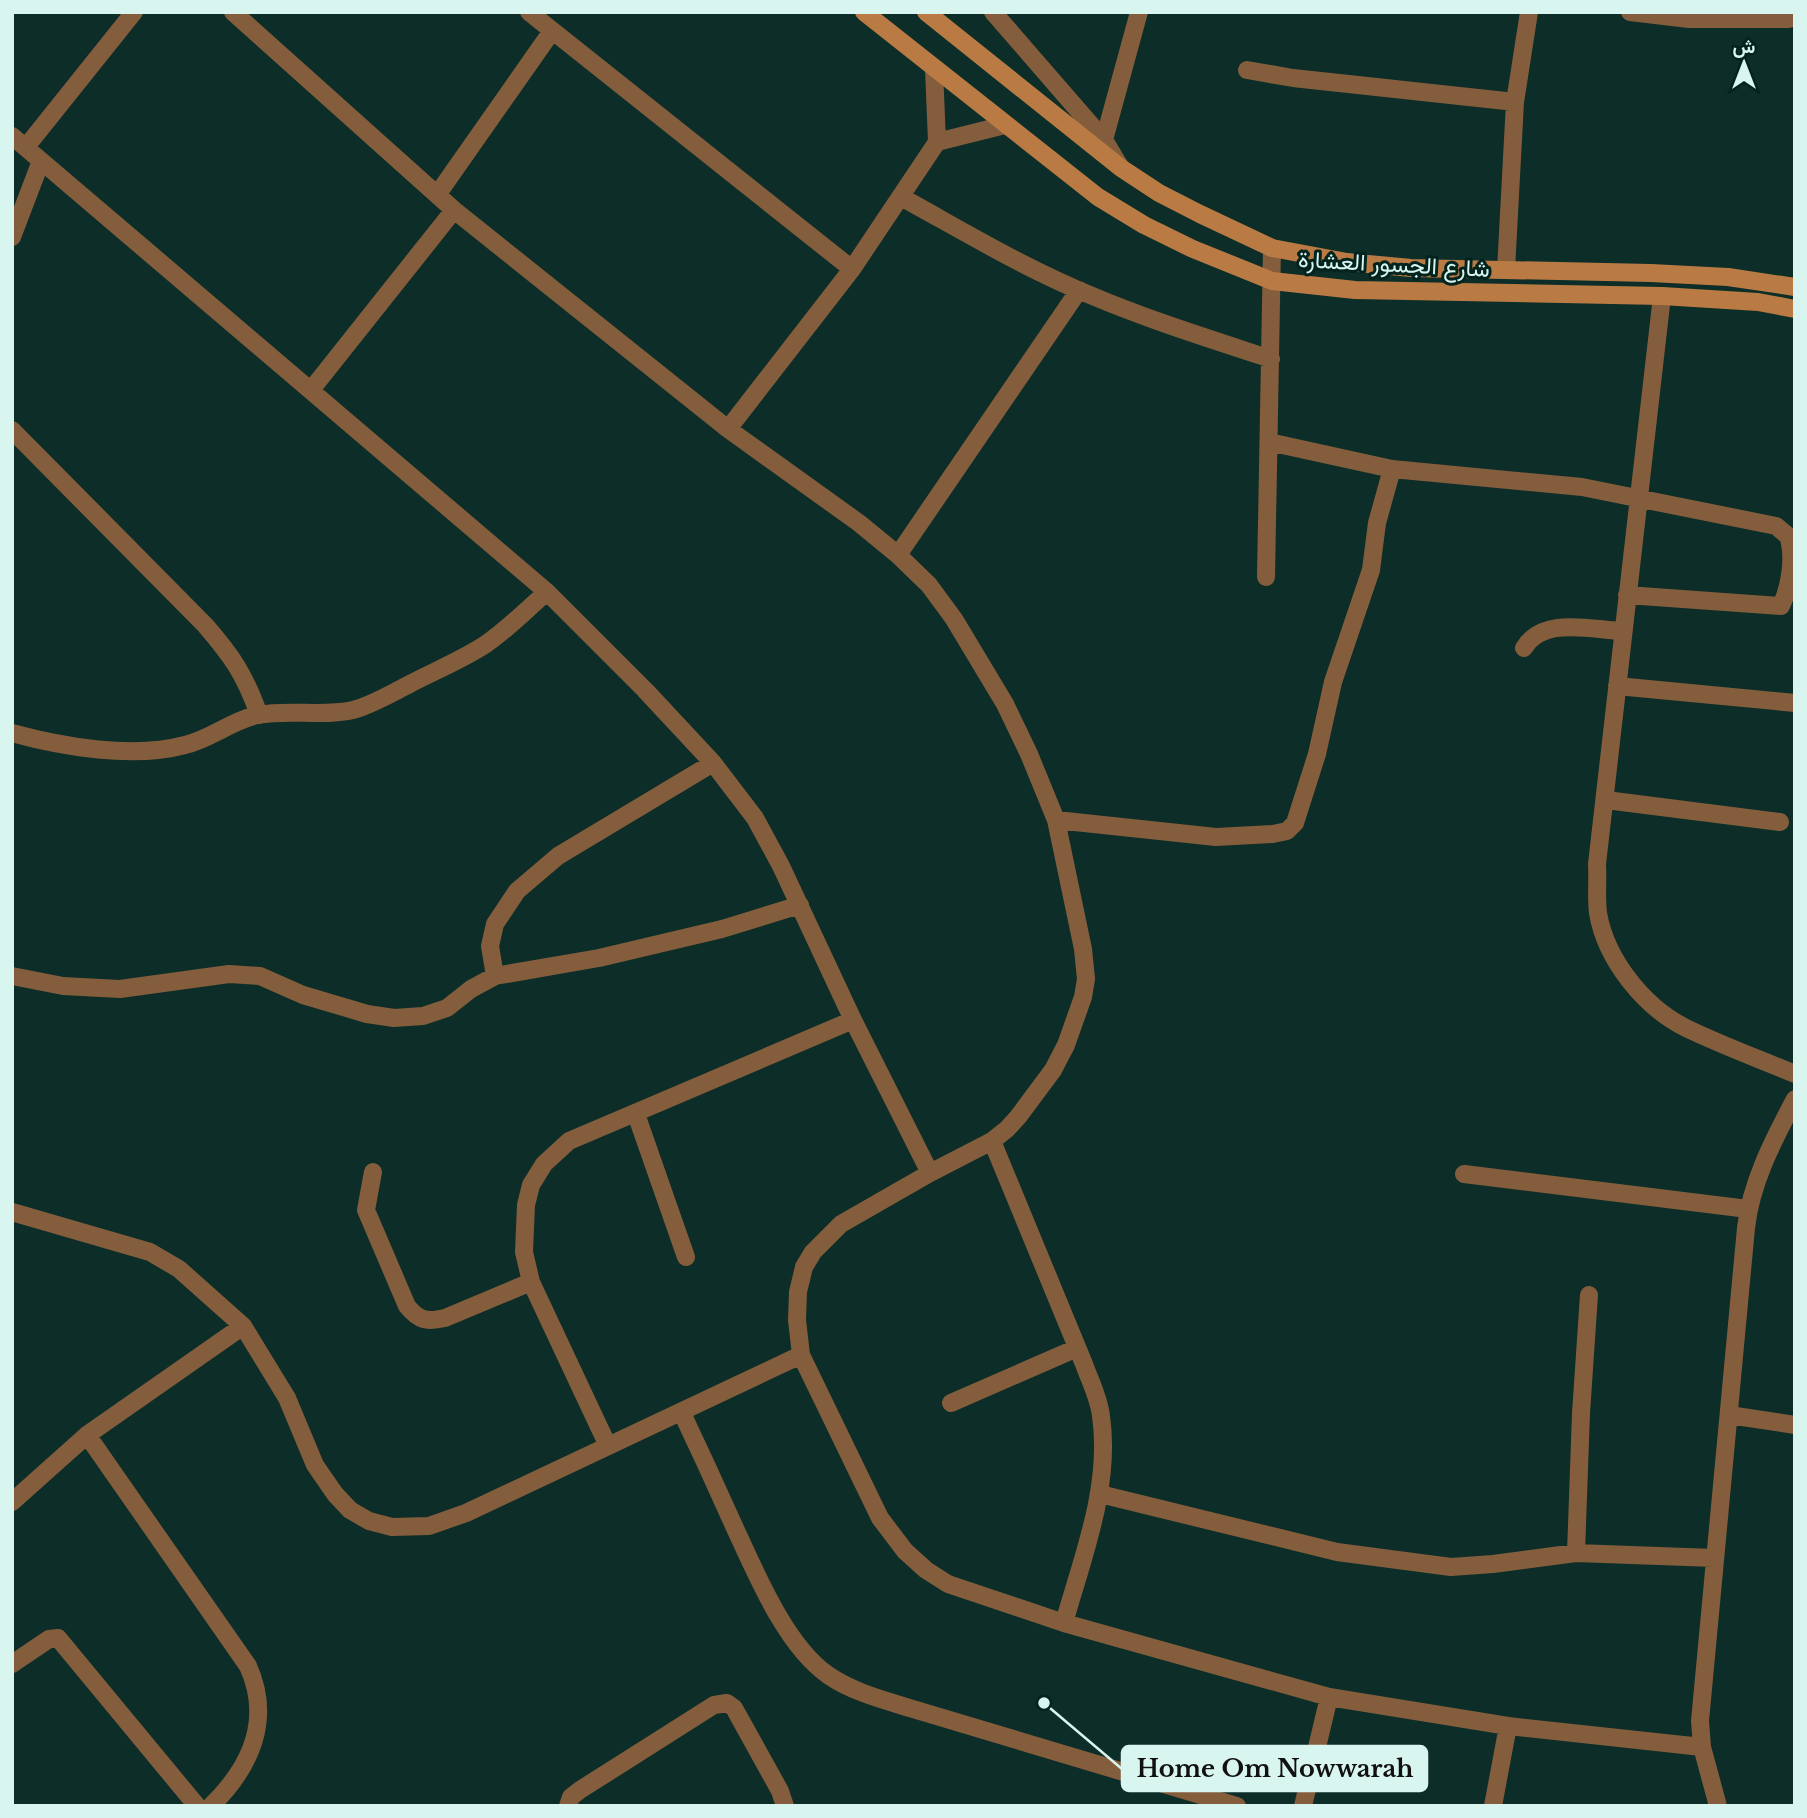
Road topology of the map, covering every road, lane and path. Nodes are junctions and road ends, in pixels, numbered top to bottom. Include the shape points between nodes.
1 (134, 12) edge
2 (233, 12) edge
3 (529, 12) edge
4 (864, 12) edge
5 (926, 12) edge
6 (993, 12) edge
7 (1139, 12) edge
8 (1529, 12) edge
9 (1630, 12) edge
10 (1795, 17) edge
11 (552, 31) junction
12 (934, 69) junction
13 (1247, 71) dead end
14 (1515, 102) junction
15 (1005, 125) junction
16 (1104, 140) junction
17 (19, 142) edge
18 (937, 142) junction
19 (41, 161) junction
20 (1121, 168) junction
21 (437, 195) junction
22 (901, 197) junction
23 (454, 211) junction
24 (12, 237) edge
25 (1272, 248) junction
26 (852, 269) junction
27 (1506, 270) junction
28 (1272, 281) junction
29 (1795, 287) edge
30 (1079, 290) junction
31 (1662, 296) junction
32 (1795, 309) edge
33 (1271, 359) junction
34 (312, 390) junction
35 (728, 429) junction
36 (12, 430) edge
37 (1269, 442) junction
38 (1392, 469) junction
39 (1639, 499) junction
40 (898, 555) junction
41 (1266, 577) dead end
42 (547, 592) junction
43 (1627, 595) junction
44 (1623, 631) junction
45 (1524, 648) dead end
46 (1617, 686) junction
47 (1795, 704) edge
48 (259, 715) junction
49 (12, 733) edge
50 (713, 763) junction
51 (1606, 800) junction
52 (1056, 820) junction
53 (1780, 822) dead end
54 (800, 905) junction
55 (12, 976) edge
56 (495, 976) junction
57 (853, 1020) junction
58 (1795, 1074) edge
59 (1795, 1099) edge
60 (636, 1114) junction
61 (992, 1141) junction
62 (373, 1172) dead end
63 (930, 1173) junction
64 (1464, 1174) dead end
65 (1748, 1209) junction
66 (12, 1212) edge
67 (686, 1257) dead end
68 (531, 1282) junction
69 (1589, 1295) dead end
70 (243, 1326) junction
71 (1077, 1348) junction
72 (801, 1355) junction
73 (951, 1404) dead end
74 (682, 1413) junction
75 (1729, 1415) junction
76 (1795, 1425) edge
77 (87, 1435) junction
78 (608, 1446) junction
79 (1100, 1494) junction
80 (12, 1502) edge
81 (1576, 1553) junction
82 (1714, 1558) junction
83 (1064, 1623) junction
84 (12, 1664) edge
85 (1329, 1697) junction
86 (1508, 1726) junction
87 (1702, 1747) junction
88 (197, 1806) edge
89 (211, 1806) edge
90 (568, 1806) edge
91 (785, 1806) edge
92 (1237, 1806) edge
93 (1303, 1806) edge
94 (1493, 1806) edge
95 (1718, 1806) edge

1 - 17 street
2 - 21 street
3 - 11 street
4 - 12 main road, شارع الجسور العشارة
5 - 20 main road, شارع الجسور العشارة
6 - 16 street
7 - 16 street
8 - 14 street
9 - 10 street via 1689,19
11 - 21 street
11 - 26 street
12 - 15 main road, شارع الجسور العشارة
12 - 18 street
13 - 14 street
14 - 27 street
15 - 18 street
15 - 28 main road, شارع الجسور العشارة via 1098,197 1144,225
16 - 20 street
17 - 19 street
18 - 22 street
19 - 24 street
19 - 34 street
20 - 25 main road, شارع الجسور العشارة via 1189,209
21 - 23 street
22 - 26 street
22 - 30 street
23 - 34 street
23 - 35 street
25 - 27 main road, شارع الجسور العشارة via 1359,264
25 - 28 street
26 - 35 street
27 - 29 main road, شارع الجسور العشارة via 1728,277
28 - 31 main road, شارع الجسور العشارة via 1355,290
28 - 33 street
30 - 33 street via 1160,323
30 - 40 street
31 - 32 main road, شارع الجسور العشارة
31 - 39 street
33 - 37 street
34 - 42 street
35 - 40 street
36 - 48 street via 205,625 234,659
37 - 38 street
37 - 41 street
38 - 39 street via 1569,486
38 - 52 street via 1368,580 1295,823 1287,831 1273,834 1216,837
39 - 43 street
39 - 43 street via 1776,526 1790,542 1790,570 1779,607
40 - 52 street via 929,585 974,649 1029,754
42 - 48 street via 486,644 382,698 355,709 321,714
42 - 50 street
43 - 44 street
44 - 45 street via 1547,629 1530,637
44 - 46 street
46 - 47 street
46 - 51 street
48 - 49 street via 210,737 161,749 86,748
50 - 54 street via 755,818
50 - 56 street via 558,856 517,891 495,924 490,946
51 - 53 street
51 - 58 street via 1597,864 1598,912 1608,946 1628,979 1654,1006 1684,1027
52 - 61 street via 1083,949 1083,997 1053,1070 1018,1117
54 - 56 street via 599,958
54 - 57 street
55 - 56 street via 63,986 120,989 229,974 260,976 313,998 394,1018 447,1008
57 - 60 street
57 - 63 street
59 - 65 street
60 - 67 street
60 - 68 street via 569,1141 544,1164 526,1205 524,1252
61 - 63 street
61 - 71 street
62 - 68 street via 366,1210 407,1306 418,1318 445,1318
63 - 72 street via 841,1224 813,1252 798,1292
64 - 65 street
65 - 75 street
66 - 70 street via 150,1252 179,1269
68 - 78 street
69 - 81 street
70 - 77 street
70 - 78 street via 287,1398 315,1465 350,1510 369,1521 392,1527 429,1526
71 - 73 street
71 - 79 street via 1101,1417
72 - 74 street
72 - 83 street via 880,1518 905,1550 948,1584
74 - 78 street
74 - 92 street via 757,1576 786,1628 827,1674 879,1698
75 - 76 street
75 - 82 street
77 - 80 street
77 - 89 street via 257,1685 259,1710 251,1753
79 - 81 street via 1337,1552 1451,1567
79 - 83 street
81 - 82 street
82 - 87 street via 1700,1721
83 - 85 street
84 - 88 street via 49,1639 58,1638
85 - 86 street
85 - 93 street
86 - 87 street
86 - 94 street
87 - 95 street
90 - 91 street via 580,1790 714,1705 727,1703 734,1707

